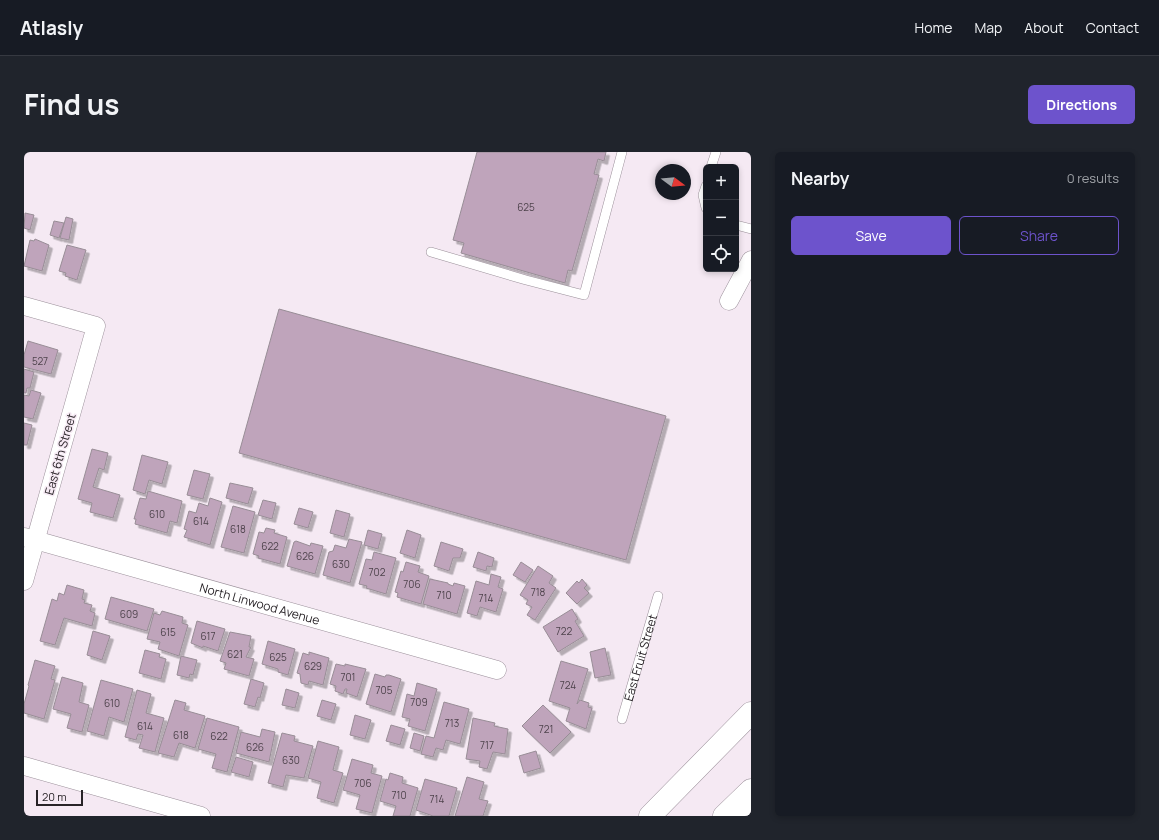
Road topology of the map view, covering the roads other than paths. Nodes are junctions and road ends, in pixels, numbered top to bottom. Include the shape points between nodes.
1 (622, 152) edge
2 (716, 152) edge
3 (713, 164) edge
4 (739, 226) edge
5 (751, 230) edge
6 (430, 252) dead end
7 (751, 260) edge
8 (728, 301) dead end
9 (24, 306) edge
10 (30, 539) edge
11 (24, 581) edge
12 (658, 596) dead end
13 (497, 670) dead end
14 (751, 713) edge
15 (622, 719) dead end
16 (24, 766) edge
17 (751, 790) edge
18 (651, 812) edge
19 (201, 816) edge
20 (724, 816) edge

1 - 6 lane via 584,295
2 - 3 lane
4 - 5 lane
7 - 8 street
9 - 10 street, East 6th Street via 96,326
10 - 11 street, East 6th Street
10 - 13 street, North Linwood Avenue
12 - 15 lane, East Fruit Street
14 - 18 highway
16 - 19 street
17 - 20 highway

